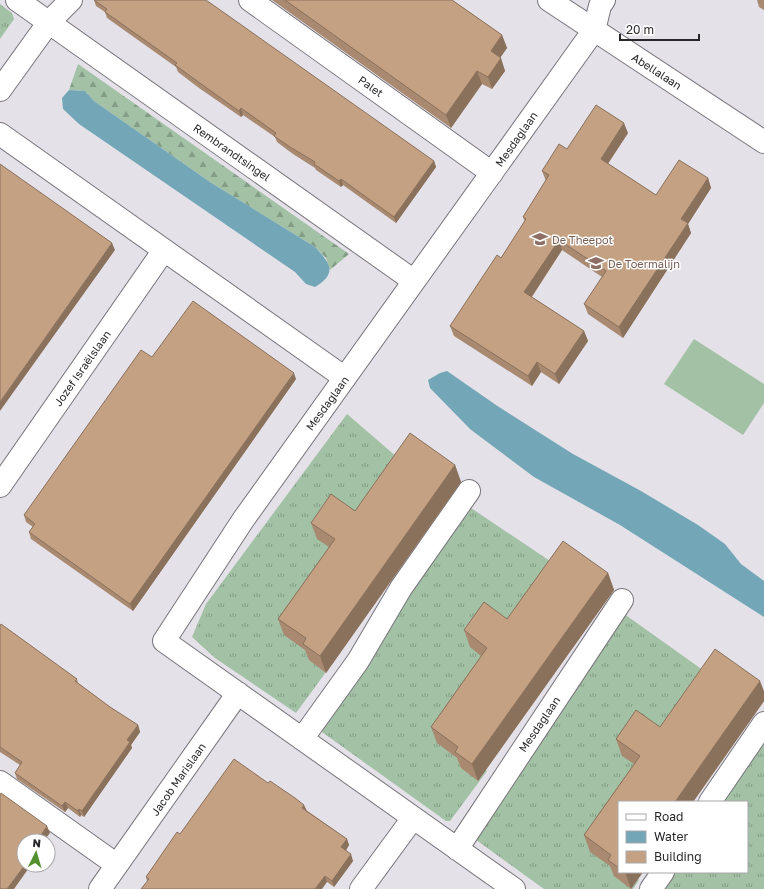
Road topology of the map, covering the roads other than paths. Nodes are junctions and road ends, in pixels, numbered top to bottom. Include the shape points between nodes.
1 (18, 0) edge
2 (71, 0) edge
3 (250, 0) edge
4 (549, 0) edge
5 (604, 0) edge
6 (49, 22) junction
7 (594, 30) junction
8 (0, 90) edge
9 (0, 134) edge
10 (764, 142) edge
11 (492, 173) junction
12 (164, 250) junction
13 (414, 281) junction
14 (345, 378) junction
15 (0, 486) edge
16 (469, 491) dead end
17 (622, 600) dead end
18 (238, 693) junction
19 (764, 723) edge
20 (302, 739) junction
21 (0, 782) edge
22 (711, 801) edge
23 (413, 818) junction
24 (457, 849) junction
25 (118, 865) junction
26 (662, 873) edge
27 (100, 889) edge
28 (361, 889) edge
29 (514, 889) edge
30 (651, 889) edge

1 - 6 street, Rembrandtsingel
2 - 6 street
3 - 11 street, Palet
4 - 7 street, Abellalaan
5 - 7 street
6 - 8 street
6 - 13 street, Rembrandtsingel
7 - 10 street, Abellalaan
7 - 11 street, Mesdaglaan
9 - 12 street
11 - 13 street, Mesdaglaan
12 - 14 street
12 - 15 street, Jozef Israëlslaan
13 - 14 street, Mesdaglaan
14 - 18 street, Mesdaglaan via 243,520 164,641
16 - 20 street via 401,588 358,661
17 - 24 street, Mesdaglaan
18 - 20 street, Mesdaglaan
18 - 25 street, Jacob Marislaan
19 - 22 street
20 - 23 street, Mesdaglaan
21 - 25 street
23 - 24 street, Mesdaglaan
23 - 28 street
24 - 29 street, Mesdaglaan
25 - 27 street, Jacob Marislaan
26 - 30 street

